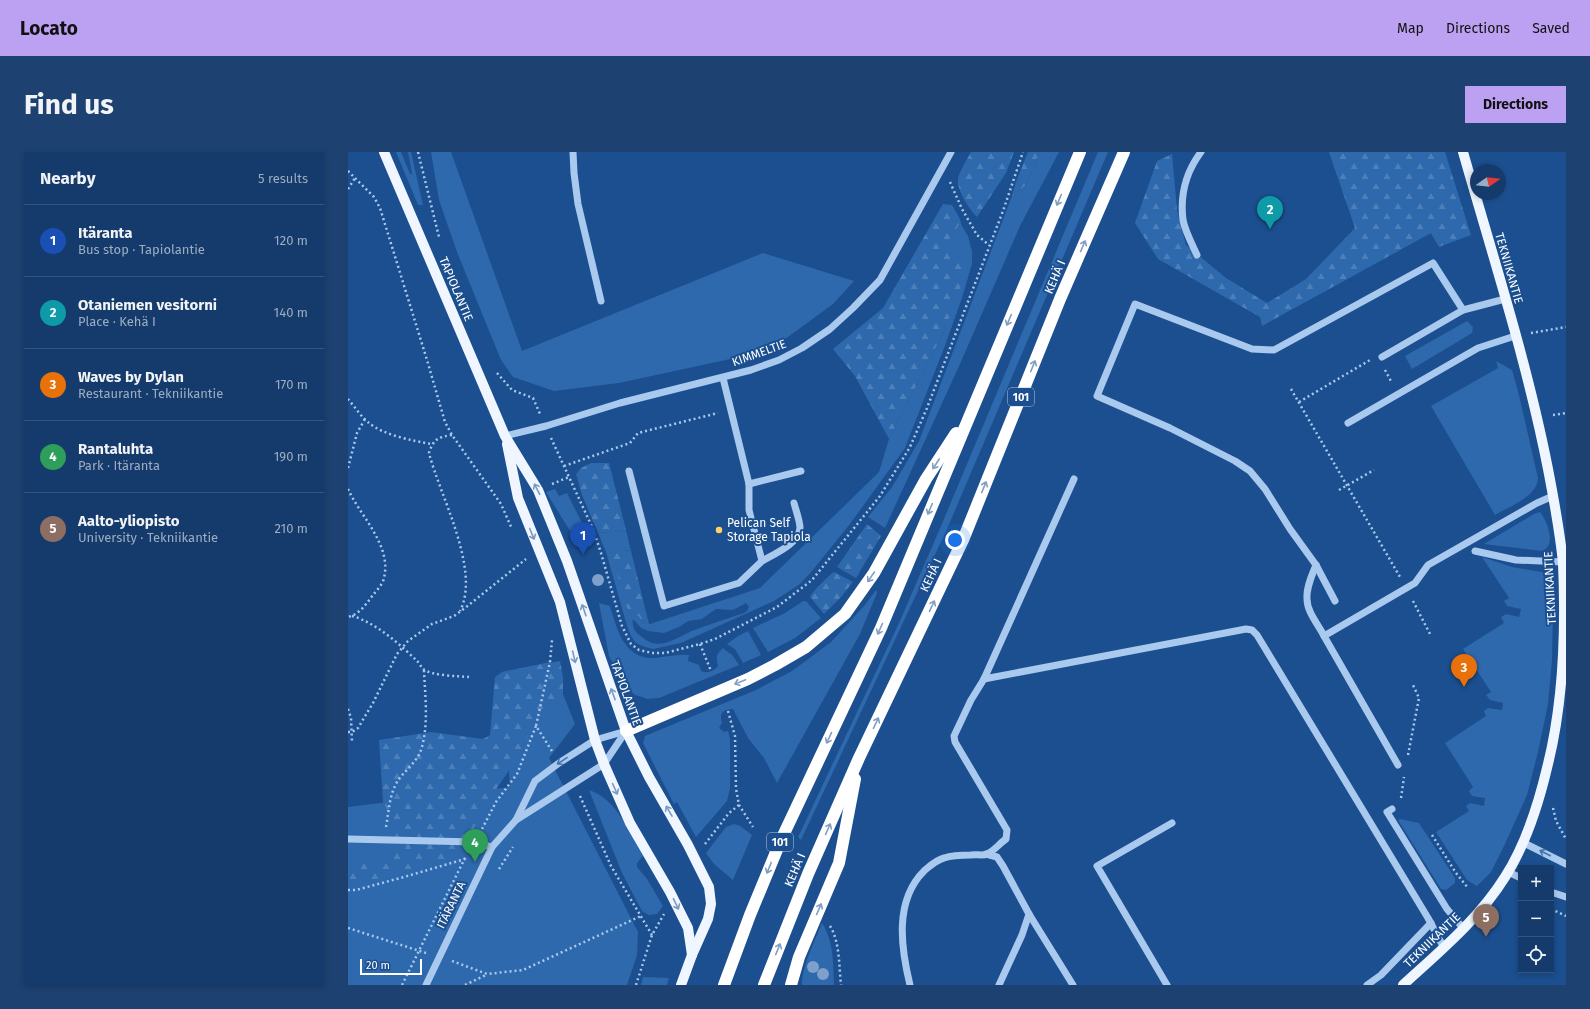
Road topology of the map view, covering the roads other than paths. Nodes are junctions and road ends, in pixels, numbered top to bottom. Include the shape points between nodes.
1 (384, 152) edge
2 (574, 152) edge
3 (951, 152) edge
4 (1080, 152) edge
5 (1124, 152) edge
6 (1201, 152) edge
7 (1463, 152) edge
8 (1197, 255) dead end
9 (1505, 299) junction
10 (601, 301) dead end
11 (1464, 310) junction
12 (1515, 336) junction
13 (1382, 357) dead end
14 (723, 378) junction
15 (972, 408) junction
16 (1348, 423) dead end
17 (505, 436) junction
18 (629, 471) dead end
19 (801, 471) dead end
20 (1074, 478) dead end
21 (749, 484) junction
22 (1553, 496) junction
23 (794, 503) dead end
24 (1476, 551) dead end
25 (762, 561) junction
26 (1563, 562) junction
27 (1316, 565) junction
28 (1335, 601) dead end
29 (1565, 633) edge
30 (1324, 636) junction
31 (984, 678) junction
32 (626, 731) junction
33 (595, 740) junction
34 (859, 758) junction
35 (604, 764) junction
36 (1398, 765) dead end
37 (1392, 809) dead end
38 (516, 820) junction
39 (1172, 823) dead end
40 (348, 839) edge
41 (1524, 843) junction
42 (492, 847) junction
43 (986, 854) junction
44 (1566, 864) edge
45 (1508, 872) junction
46 (1518, 877) edge
47 (1554, 893) edge
48 (1566, 897) edge
49 (1029, 914) junction
50 (1430, 923) junction
51 (1463, 928) junction
52 (1444, 948) junction
53 (692, 955) junction
54 (426, 985) edge
55 (681, 985) edge
56 (724, 985) edge
57 (764, 985) edge
58 (791, 985) edge
59 (910, 985) edge
60 (998, 985) edge
61 (1073, 985) edge
62 (1166, 985) edge
63 (1367, 985) edge
64 (1404, 985) edge

1 - 17 main road, TAPIOLANTIE
2 - 10 street via 573,166 578,204
3 - 14 street, KIMMELTIE via 885,273 853,308 820,336 779,360
4 -> 15 highway, KEHÄ I / 101
34 -> 5 highway, KEHÄ I / 101 via 963,540 1060,299
6 - 8 street via 1193,163 1183,191 1183,221
7 - 9 main road, TEKNIIKANTIE
9 - 11 street
9 - 12 main road, TEKNIIKANTIE
11 - 13 street
11 - 27 street via 1433,263 1274,350 1252,349 1135,304 1097,396 1170,428 1236,461 1250,471
12 - 16 street via 1478,348
12 - 22 main road, TEKNIIKANTIE via 1539,427
14 - 17 street, KIMMELTIE via 620,403
14 - 21 street
15 -> 32 highway via 926,480 874,573 845,614 806,647 775,665
15 -> 56 highway, KEHÄ I / 101 via 881,628 780,840
32 -> 17 main road, TAPIOLANTIE via 567,561 538,490
17 -> 33 main road, TAPIOLANTIE via 518,498 560,602
18 - 25 street via 664,606 740,583
19 - 21 street
20 - 31 street
21 - 25 street via 749,510
22 - 26 main road, TEKNIIKANTIE
22 - 30 street via 1536,502 1428,565 1415,584
23 - 25 street via 800,528 796,538 782,550
24 - 26 street via 1516,560
26 - 29 main road, TEKNIIKANTIE
27 - 28 street
27 - 30 street via 1307,599 1311,613
29 - 41 main road, TEKNIIKANTIE via 1559,712 1551,755 1541,795
30 - 36 street
31 - 43 street via 954,736 955,742 1007,830 1006,839
31 - 50 street via 1246,629 1252,630
32 - 33 street, ITÄRANTA
32 - 35 street, ITÄRANTA
53 -> 32 main road, TAPIOLANTIE via 708,919 711,904 710,887
33 - 35 main road, TAPIOLANTIE
33 -> 38 street, ITÄRANTA via 535,781
57 -> 34 highway, KEHÄ I / 101 via 808,874
58 -> 34 highway via 799,957 839,863
35 - 38 street, ITÄRANTA
35 -> 53 main road, TAPIOLANTIE via 630,823 688,928
37 - 51 street via 1387,812 1447,909
38 - 42 street, ITÄRANTA
39 - 62 street via 1097,866
40 - 42 street via 475,842
44 -> 41 street
41 - 45 main road, TEKNIIKANTIE
42 - 54 street, ITÄRANTA
43 - 49 street via 997,857
43 - 59 street via 942,858 929,866 910,888 903,911 902,946
45 - 46 street
45 - 51 main road, TEKNIIKANTIE via 1486,903
47 - 48 street
49 - 60 street
49 - 61 street
50 - 52 street
50 - 63 street via 1381,975
51 - 52 main road, TEKNIIKANTIE
52 - 64 main road, TEKNIIKANTIE
53 - 55 main road, TAPIOLANTIE

